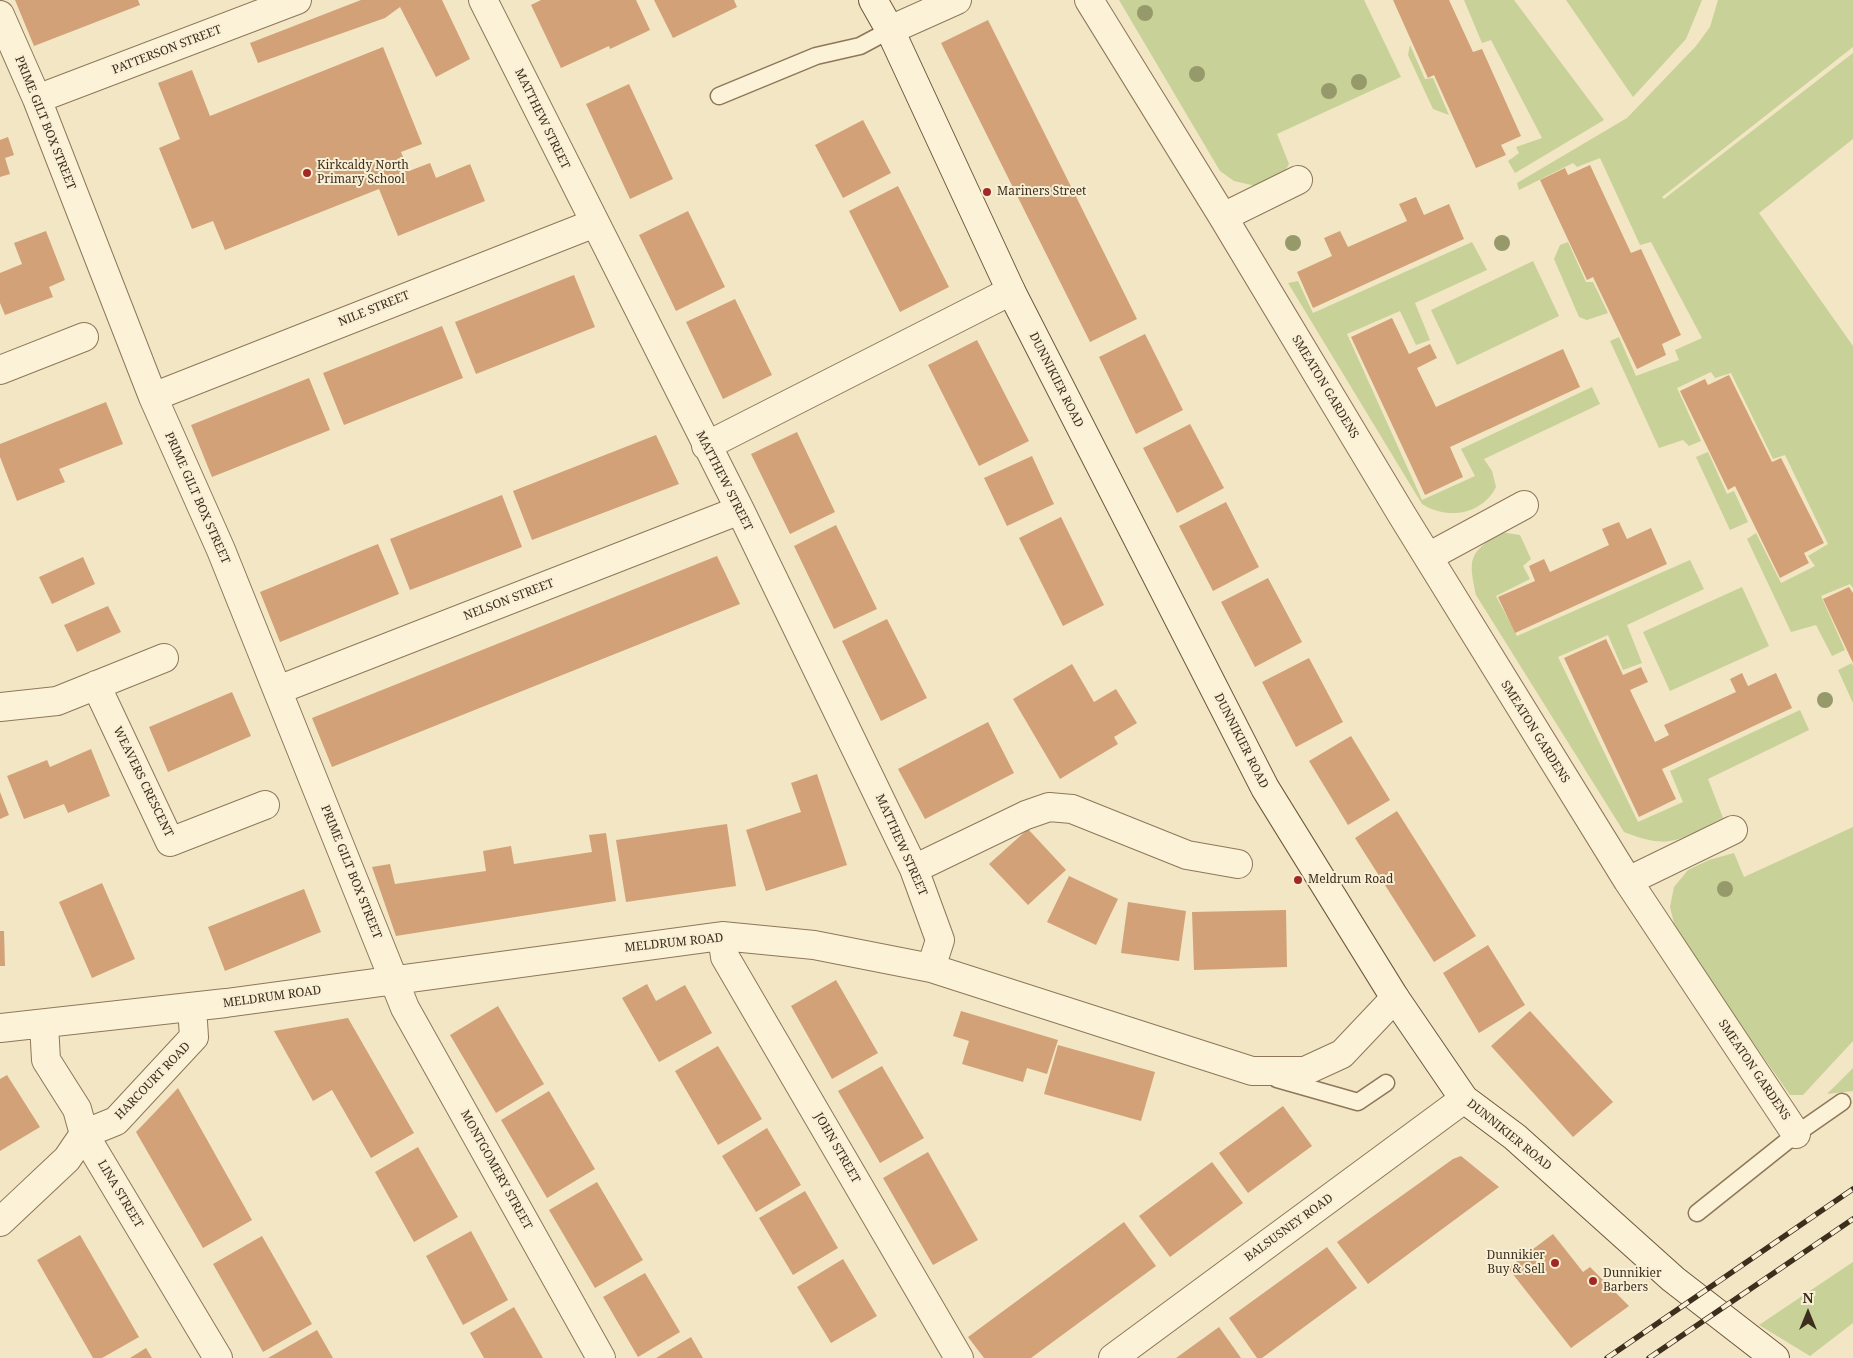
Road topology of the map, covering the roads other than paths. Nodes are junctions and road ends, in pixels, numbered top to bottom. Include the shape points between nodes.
1 (297, 0) edge
2 (483, 0) edge
3 (873, 0) edge
4 (957, 0) edge
5 (1089, 0) edge
6 (0, 15) edge
7 (890, 30) junction
8 (720, 96) dead end
9 (37, 99) junction
10 (1298, 180) dead end
11 (1223, 216) junction
12 (595, 223) junction
13 (1011, 292) junction
14 (84, 337) dead end
15 (0, 370) edge
16 (153, 397) junction
17 (706, 446) junction
18 (1524, 505) dead end
19 (740, 510) junction
20 (1428, 557) junction
21 (164, 658) dead end
22 (96, 685) junction
23 (278, 690) junction
24 (0, 707) edge
25 (265, 805) dead end
26 (1733, 830) dead end
27 (1238, 864) dead end
28 (914, 869) junction
29 (1628, 881) junction
30 (722, 936) junction
31 (932, 968) junction
32 (393, 981) junction
33 (1395, 998) junction
34 (192, 1007) junction
35 (44, 1024) junction
36 (0, 1028) edge
37 (1252, 1071) junction
38 (1386, 1083) dead end
39 (1464, 1099) junction
40 (1842, 1102) dead end
41 (84, 1134) junction
42 (1796, 1134) junction
43 (1697, 1213) dead end
44 (0, 1222) edge
45 (218, 1358) edge
46 (601, 1358) edge
47 (959, 1358) edge
48 (1113, 1358) edge
49 (1775, 1358) edge

1 - 9 street, PATTERSON STREET
2 - 12 street, MATTHEW STREET
3 - 7 street, DUNNIKIER ROAD
4 - 7 street
5 - 11 street, SMEATON GARDENS
6 - 9 street, PRIME GILT BOX STREET
7 - 8 lane via 860,46 816,56
7 - 13 street, DUNNIKIER ROAD
9 - 16 street, PRIME GILT BOX STREET
10 - 11 street
11 - 20 street, SMEATON GARDENS
12 - 16 street, NILE STREET
12 - 17 street, MATTHEW STREET
13 - 17 street
13 - 33 street, DUNNIKIER ROAD via 1265,788
14 - 15 street
16 - 23 street, PRIME GILT BOX STREET via 221,550
17 - 19 street, MATTHEW STREET
18 - 20 street
19 - 23 street, NELSON STREET
19 - 28 street, MATTHEW STREET
20 - 29 street, SMEATON GARDENS
21 - 22 street
22 - 24 street via 57,701
22 - 25 street, WEAVERS CRESCENT via 170,842
23 - 32 street, PRIME GILT BOX STREET
26 - 29 street
27 - 28 street via 1187,855 1072,809 1049,807
28 - 31 street, MATTHEW STREET via 940,940
29 - 42 street, SMEATON GARDENS
30 - 31 street, MELDRUM ROAD via 814,945
30 - 32 street, MELDRUM ROAD
30 - 47 street, JOHN STREET via 726,957
31 - 37 street, MELDRUM ROAD
32 - 34 street, MELDRUM ROAD
32 - 46 street, MONTGOMERY STREET via 405,1008
33 - 37 street, MELDRUM ROAD via 1342,1054 1305,1071
33 - 39 street, DUNNIKIER ROAD
34 - 35 street, MELDRUM ROAD
34 - 41 street, HARCOURT ROAD via 194,1037 116,1121
35 - 36 street, MELDRUM ROAD
35 - 41 street, LINA STREET via 46,1060 77,1109
37 - 38 lane via 1358,1102
39 - 48 street, BALSUSNEY ROAD
39 - 49 street, DUNNIKIER ROAD via 1515,1137 1673,1280
40 - 42 lane
41 - 44 street via 67,1159
41 - 45 street, LINA STREET
42 - 43 lane

